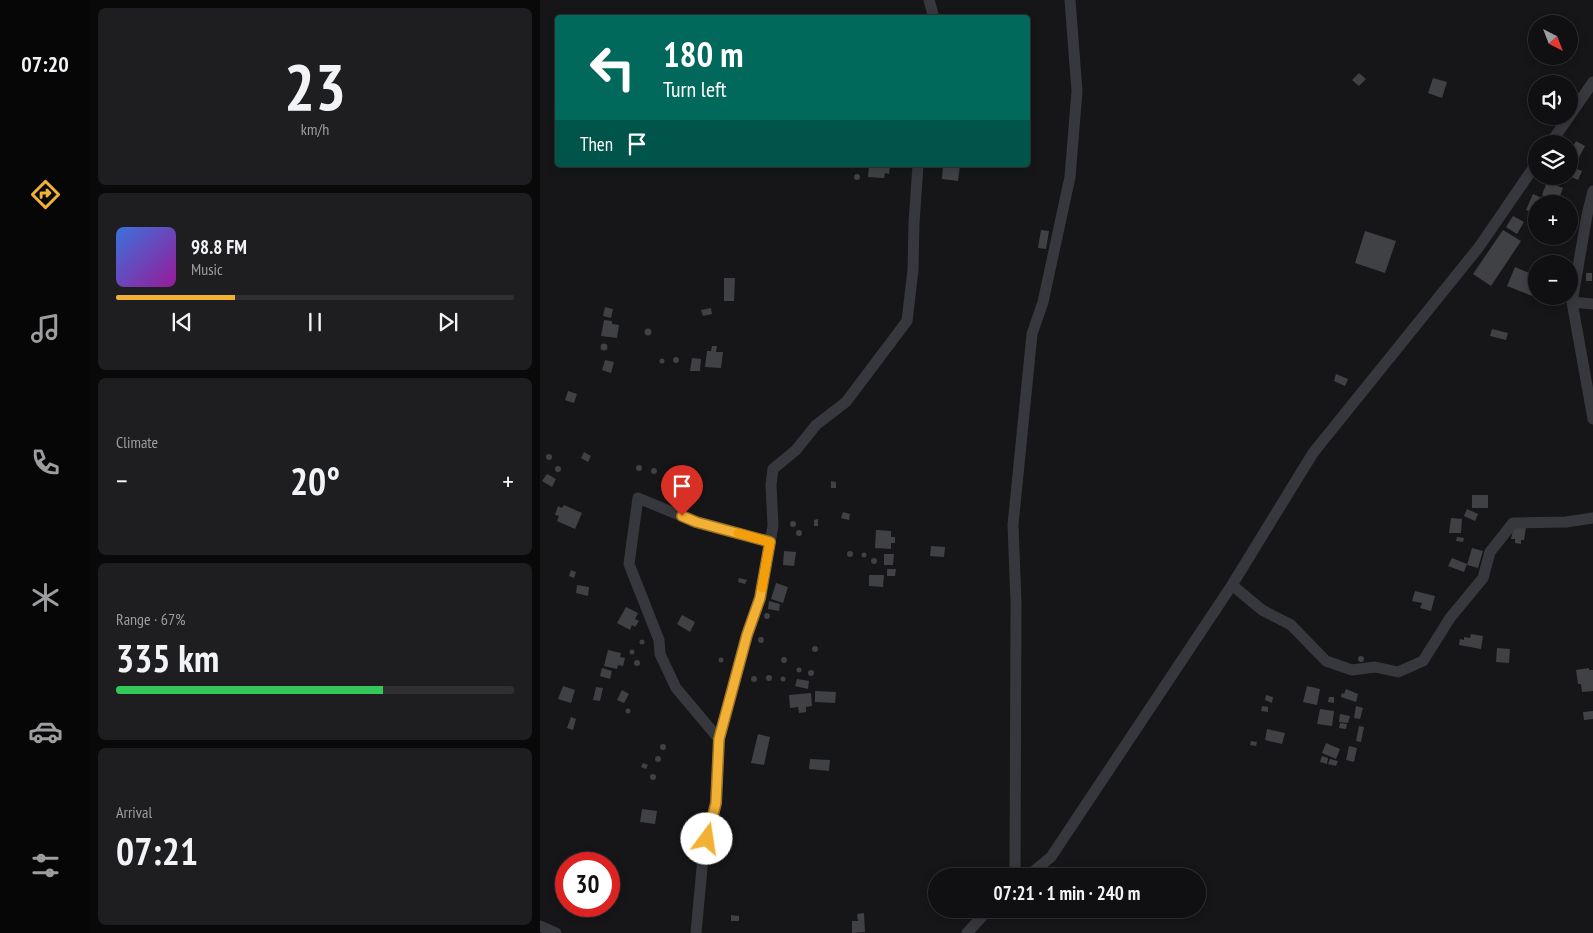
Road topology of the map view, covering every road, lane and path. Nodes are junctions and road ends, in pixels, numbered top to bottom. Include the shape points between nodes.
1 (929, 0) edge
2 (1070, 0) edge
3 (933, 15) edge
4 (1593, 82) edge
5 (1556, 135) edge
6 (918, 167) edge
7 (1528, 176) edge
8 (1593, 191) edge
9 (1578, 267) edge
10 (1578, 303) edge
11 (1593, 304) edge
12 (1573, 305) edge
13 (1593, 419) edge
14 (1593, 518) edge
15 (770, 542) junction
16 (1232, 585) junction
17 (719, 739) junction
18 (1015, 868) edge
19 (1038, 868) edge
20 (981, 918) edge
21 (540, 926) edge
22 (556, 933) edge
23 (696, 933) edge
24 (967, 933) edge

1 - 3 street
2 - 18 street via 1077,91 1070,177 1043,302 1032,334 1013,525 1016,602
4 - 5 street
6 - 15 street via 907,321 846,402 816,424 796,450 773,469
7 - 16 street via 1479,247 1312,453
8 - 9 street
10 - 11 street
12 - 13 street
14 - 16 street via 1513,523 1490,552 1483,578 1450,618 1423,661 1398,672 1375,667 1352,670 1326,661 1291,625 1262,610
15 - 17 street via 760,598
15 - 17 street via 696,522 638,498 629,564 659,640 660,654 676,688
16 - 19 street via 1051,857
17 - 23 street via 716,803 703,857
20 - 24 street
21 - 22 street

